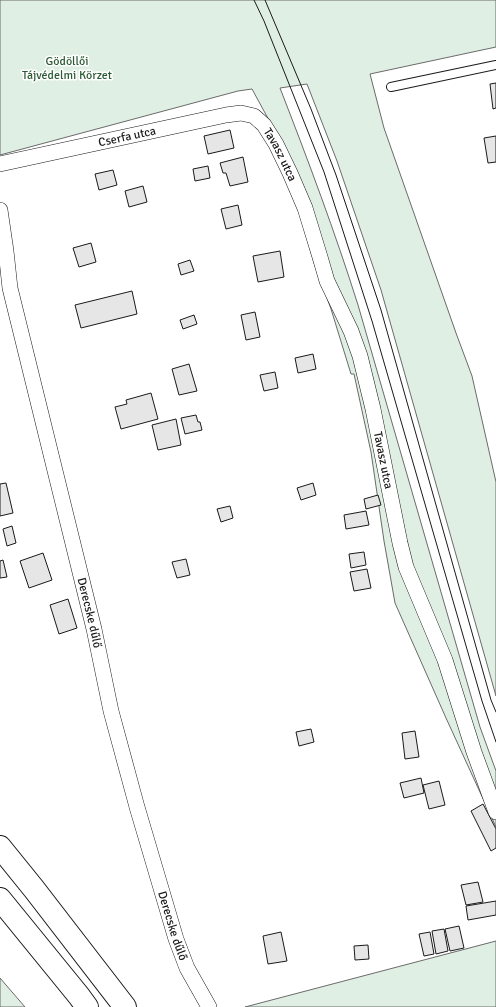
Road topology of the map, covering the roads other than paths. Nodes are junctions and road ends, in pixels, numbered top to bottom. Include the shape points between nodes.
1 (496, 65) edge
2 (391, 87) dead end
3 (254, 116) joint
4 (0, 164) edge
5 (0, 210) edge
6 (496, 812) edge
7 (0, 847) edge
8 (0, 899) edge
9 (87, 1007) edge
10 (125, 1007) edge
11 (209, 1007) edge

1 - 2 lane
3 - 4 street, Cserfa utca via 241,113 226,115
3 - 6 street, Tavasz utca via 264,125 290,172 305,208 327,281 360,356 406,567 445,660
5 - 11 street, Derecske dűlő via 10,288 92,621 113,718 176,939 187,968
7 - 10 highway
8 - 9 highway

